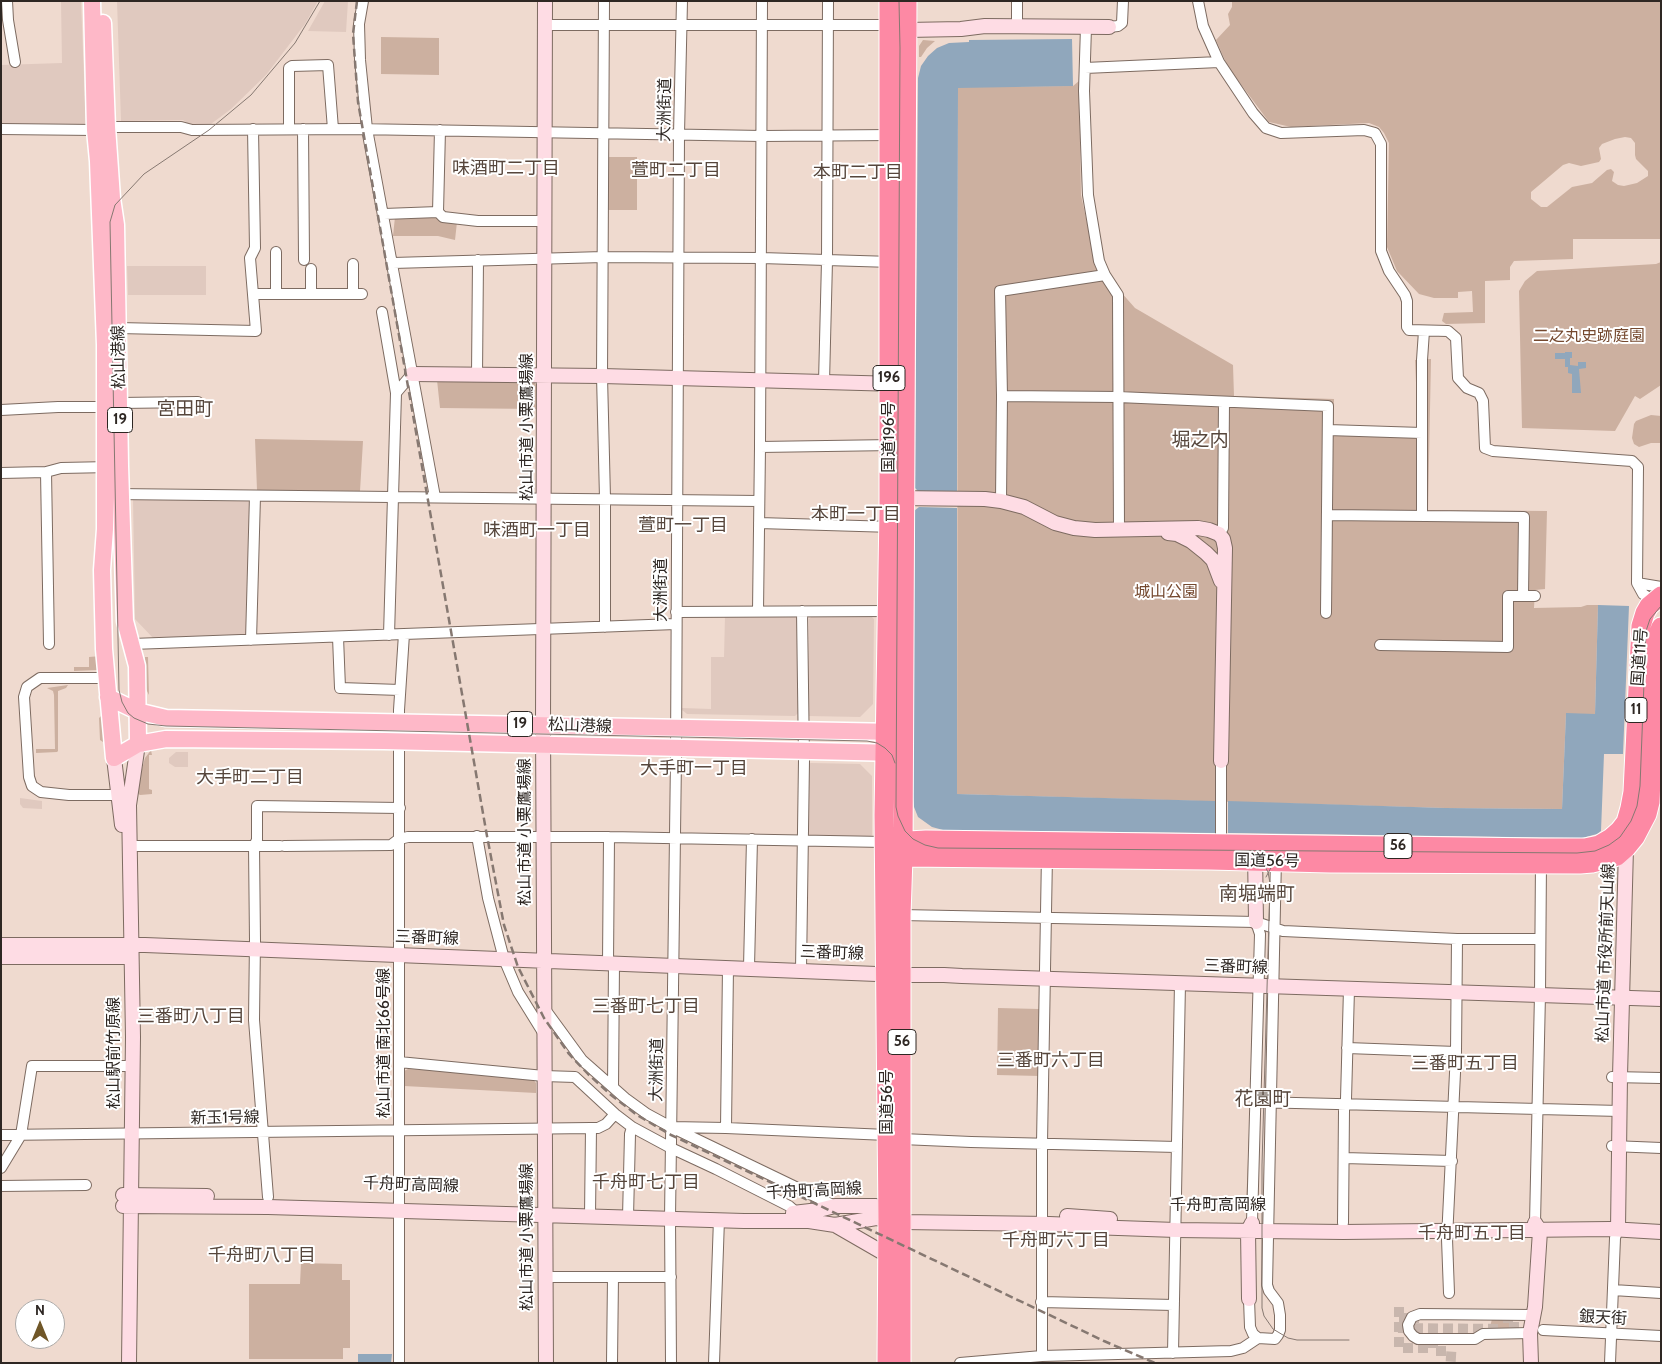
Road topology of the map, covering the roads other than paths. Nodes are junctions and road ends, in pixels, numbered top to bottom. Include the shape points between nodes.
1 (7, 1) edge
2 (92, 1) edge
3 (103, 1) edge
4 (363, 1) edge
5 (545, 1) edge
6 (604, 1) edge
7 (682, 1) edge
8 (762, 1) edge
9 (828, 1) edge
10 (889, 1) edge
11 (907, 1) edge
12 (1017, 1) edge
13 (1123, 1) edge
14 (1198, 1) edge
15 (762, 24) junction
16 (828, 24) junction
17 (545, 25) junction
18 (604, 25) junction
19 (681, 25) junction
20 (889, 25) junction
21 (1017, 26) junction
22 (1086, 27) junction
23 (1109, 27) joint
24 (907, 30) junction
25 (15, 62) dead end
26 (1219, 62) junction
27 (1085, 68) junction
28 (1, 129) edge
29 (101, 129) junction
30 (253, 129) junction
31 (289, 129) junction
32 (303, 129) junction
33 (332, 129) junction
34 (368, 129) junction
35 (440, 130) junction
36 (545, 132) junction
37 (603, 132) junction
38 (679, 134) junction
39 (827, 135) junction
40 (897, 135) junction
41 (762, 136) junction
42 (438, 212) junction
43 (384, 214) junction
44 (545, 220) junction
45 (276, 252) dead end
46 (603, 257) junction
47 (544, 258) junction
48 (678, 258) junction
49 (761, 258) junction
50 (304, 260) dead end
51 (478, 260) junction
52 (827, 261) junction
53 (897, 262) junction
54 (393, 263) junction
55 (353, 264) dead end
56 (311, 269) dead end
57 (1105, 275) junction
58 (253, 294) junction
59 (276, 294) junction
60 (310, 294) junction
61 (382, 312) dead end
62 (118, 328) junction
63 (1424, 331) junction
64 (412, 374) junction
65 (477, 375) junction
66 (544, 376) junction
67 (602, 376) junction
68 (678, 378) junction
69 (760, 380) junction
70 (824, 382) junction
71 (897, 384) junction
72 (396, 392) junction
73 (1002, 396) junction
74 (1118, 397) junction
75 (198, 402) dead end
76 (1224, 402) junction
77 (112, 405) junction
78 (1, 410) edge
79 (1328, 430) junction
80 (1422, 433) junction
81 (897, 445) junction
82 (760, 447) junction
83 (112, 466) junction
84 (46, 472) junction
85 (1, 473) edge
86 (105, 494) junction
87 (122, 494) junction
88 (255, 496) junction
89 (394, 496) junction
90 (435, 497) junction
91 (544, 498) junction
92 (605, 498) junction
93 (904, 498) junction
94 (677, 499) junction
95 (759, 501) junction
96 (1001, 501) junction
97 (1326, 515) junction
98 (1422, 516) junction
99 (759, 523) junction
100 (896, 527) junction
101 (1119, 530) junction
102 (1151, 530) junction
103 (1219, 534) junction
104 (1225, 548) junction
105 (1213, 560) junction
106 (1637, 583) junction
107 (1224, 592) junction
108 (1523, 596) junction
109 (1535, 596) dead end
110 (1659, 610) edge
111 (758, 611) junction
112 (802, 611) junction
113 (896, 611) junction
114 (676, 612) junction
115 (1326, 613) dead end
116 (676, 624) junction
117 (605, 627) junction
118 (543, 629) junction
119 (404, 634) junction
120 (389, 635) junction
121 (338, 637) junction
122 (251, 640) junction
123 (49, 644) dead end
124 (132, 644) junction
125 (1380, 645) dead end
126 (104, 649) junction
127 (107, 678) junction
128 (400, 690) junction
129 (108, 697) junction
130 (137, 711) junction
131 (400, 723) junction
132 (543, 725) junction
133 (1657, 726) edge
134 (675, 728) junction
135 (803, 730) junction
136 (894, 732) junction
137 (400, 742) junction
138 (138, 744) junction
139 (543, 745) junction
140 (675, 748) junction
141 (804, 751) junction
142 (894, 753) junction
143 (114, 758) junction
144 (1221, 761) joint
145 (118, 794) junction
146 (400, 808) junction
147 (903, 814) junction
148 (477, 836) junction
149 (543, 836) junction
150 (609, 837) junction
151 (675, 838) junction
152 (1221, 838) junction
153 (399, 839) junction
154 (752, 839) junction
155 (926, 840) junction
156 (803, 841) junction
157 (126, 846) junction
158 (254, 846) junction
159 (897, 847) junction
160 (1618, 847) junction
161 (1047, 850) junction
162 (1255, 852) junction
163 (1276, 853) junction
164 (1541, 856) junction
165 (902, 914) junction
166 (1046, 918) junction
167 (1256, 922) junction
168 (1276, 928) junction
169 (1458, 939) junction
170 (1540, 939) junction
171 (1, 945) edge
172 (255, 950) junction
173 (128, 951) junction
174 (398, 955) junction
175 (1, 957) edge
176 (504, 958) junction
177 (543, 960) junction
178 (610, 963) junction
179 (673, 965) junction
180 (728, 967) junction
181 (749, 967) junction
182 (802, 970) junction
183 (894, 974) junction
184 (1045, 978) junction
185 (1180, 983) junction
186 (1253, 985) junction
187 (1278, 986) junction
188 (1349, 989) junction
189 (1456, 992) junction
190 (1540, 994) junction
191 (1618, 997) junction
192 (1661, 999) edge
193 (544, 1007) junction
194 (544, 1034) junction
195 (1347, 1048) junction
196 (1456, 1052) junction
197 (399, 1062) junction
198 (129, 1066) junction
199 (544, 1076) junction
200 (1616, 1076) junction
201 (1661, 1078) edge
202 (612, 1087) junction
203 (1255, 1102) junction
204 (1275, 1102) junction
205 (1345, 1103) junction
206 (1453, 1106) junction
207 (1536, 1109) junction
208 (1616, 1111) junction
209 (615, 1114) junction
210 (632, 1127) junction
211 (671, 1127) junction
212 (591, 1128) junction
213 (726, 1128) junction
214 (544, 1129) junction
215 (399, 1131) junction
216 (264, 1132) junction
217 (128, 1134) junction
218 (1, 1135) edge
219 (21, 1135) junction
220 (894, 1137) junction
221 (1042, 1142) junction
222 (1615, 1146) junction
223 (1178, 1147) junction
224 (671, 1148) junction
225 (1661, 1148) edge
226 (1344, 1158) junction
227 (1452, 1161) junction
228 (1, 1168) edge
229 (86, 1185) dead end
230 (1, 1186) edge
231 (127, 1200) junction
232 (268, 1202) junction
233 (835, 1206) junction
234 (400, 1207) junction
235 (544, 1211) junction
236 (590, 1212) junction
237 (628, 1212) junction
238 (670, 1214) junction
239 (894, 1215) junction
240 (802, 1218) junction
241 (719, 1219) junction
242 (1042, 1220) junction
243 (1661, 1224) edge
244 (835, 1225) junction
245 (1614, 1225) junction
246 (1176, 1226) junction
247 (1250, 1226) junction
248 (1268, 1227) junction
249 (1343, 1227) junction
250 (1448, 1227) junction
251 (1535, 1228) junction
252 (1661, 1232) edge
253 (887, 1255) junction
254 (545, 1277) junction
255 (613, 1277) junction
256 (671, 1277) junction
257 (1613, 1290) junction
258 (1448, 1292) dead end
259 (1661, 1292) edge
260 (1248, 1299) joint
261 (1041, 1302) junction
262 (1174, 1305) junction
263 (1473, 1314) junction
264 (1529, 1315) junction
265 (1532, 1332) junction
266 (1483, 1334) junction
267 (1611, 1334) junction
268 (1661, 1336) edge
269 (1258, 1338) junction
270 (1173, 1353) junction
271 (1042, 1356) junction
272 (121, 1363) edge
273 (129, 1363) edge
274 (398, 1363) edge
275 (546, 1363) edge
276 (612, 1363) edge
277 (671, 1363) edge
278 (714, 1363) edge
279 (887, 1363) edge
280 (901, 1363) edge
281 (960, 1363) edge
282 (1522, 1363) edge
283 (1531, 1363) edge
284 (1610, 1363) edge

1 - 25 street
2 - 29 main road, 松山港線 / 19
3 - 29 main road, 松山港線 / 19
4 - 34 street via 359,24 360,60
5 - 17 street, 松山市道 小栗鷹場線
6 - 18 street
7 - 19 street, 大洲街道
8 - 15 street
9 - 16 street
10 - 20 highway, 国道196号 / 196
11 - 24 highway, 国道196号 / 196
12 - 21 street
13 - 23 street via 1122,22
14 - 26 street via 1203,26
15 - 16 street
15 - 19 street
15 - 41 street
16 - 20 street
16 - 39 street
17 - 18 street
17 - 36 street, 松山市道 小栗鷹場線
18 - 19 street
18 - 37 street
19 - 38 street, 大洲街道
20 - 24 street
20 - 40 highway, 国道196号 / 196
21 - 22 street
21 - 24 street
22 - 23 street
22 - 27 street
24 - 40 highway, 国道196号 / 196
26 - 27 street
26 - 63 street via 1266,128 1282,133 1364,130 1375,133 1381,144 1381,251 1389,272 1405,295 1407,327
27 - 57 street via 1088,195 1099,261
28 - 29 street
29 - 30 street
29 - 62 main road, 松山港線 / 19 via 116,225
29 - 77 main road, 松山港線 / 19 via 98,160 105,345
30 - 31 street
30 - 58 street via 255,248 250,258
31 - 32 street
31 - 33 street via 289,68 328,65
32 - 33 street
32 - 50 street
33 - 34 street
34 - 35 street
34 - 43 street
35 - 36 street
35 - 42 street
36 - 37 street
36 - 44 street, 松山市道 小栗鷹場線
37 - 38 street
37 - 46 street
38 - 41 street
38 - 48 street, 大洲街道
39 - 40 street
39 - 41 street
39 - 52 street
40 - 53 highway, 国道196号 / 196
41 - 49 street
42 - 43 street
42 - 44 street via 443,217 478,221
43 - 54 street
44 - 47 street, 松山市道 小栗鷹場線
45 - 59 street
46 - 47 street
46 - 48 street
46 - 67 street
47 - 51 street
47 - 66 street, 松山市道 小栗鷹場線
48 - 49 street
48 - 68 street, 大洲街道
49 - 52 street
49 - 69 street
51 - 54 street
51 - 65 street
52 - 53 street
52 - 70 street
53 - 71 highway, 国道196号 / 196
54 - 64 street
55 - 60 street via 358,294
56 - 60 street
57 - 73 street via 1000,291
57 - 74 street via 1118,295
58 - 59 street
58 - 62 street via 256,331
59 - 60 street
61 - 72 street
62 - 77 main road, 松山港線 / 19
63 - 80 street
63 - 106 street via 1448,331 1456,338 1458,378 1467,388 1479,393 1483,401 1485,448 1632,461 1638,466
64 - 65 street
64 - 72 street
64 - 90 street
65 - 66 street
66 - 67 street
66 - 91 street, 松山市道 小栗鷹場線
67 - 68 street
67 - 92 street
68 - 69 street
68 - 94 street, 大洲街道
69 - 70 street
69 - 82 street
70 - 71 street
71 - 81 highway, 国道196号 / 196
72 - 89 street
73 - 74 street
73 - 96 street
74 - 76 street
74 - 101 street
75 - 77 street
76 - 79 street via 1328,406
76 - 103 street via 1223,528
77 - 78 street
77 - 83 main road, 松山港線 / 19
79 - 80 street
79 - 97 street
80 - 98 street
81 - 82 street
81 - 93 highway, 国道196号 / 196
82 - 95 street
83 - 84 street via 61,468
83 - 86 main road, 松山港線 / 19
83 - 87 main road, 松山港線 / 19
84 - 85 street
84 - 123 street
86 - 87 street
86 - 126 main road, 松山港線 / 19 via 102,570
87 - 88 street
87 - 124 main road, 松山港線 / 19 via 125,621
88 - 89 street
88 - 122 street
89 - 90 street
89 - 120 street
90 - 91 street
91 - 92 street
91 - 118 street, 松山市道 小栗鷹場線
92 - 94 street
92 - 117 street
93 - 96 street
93 - 100 highway, 国道196号 / 196
94 - 95 street
94 - 114 street, 大洲街道
95 - 99 street
96 - 101 street via 1074,528
97 - 98 street
97 - 115 street
98 - 108 street via 1524,517
99 - 100 street
99 - 111 street
100 - 113 highway, 国道196号 / 196
101 - 102 street
102 - 103 street via 1198,528
102 - 105 street via 1177,534
103 - 104 street
104 - 105 street via 1220,558
104 - 107 street
105 - 107 street
106 - 110 street
106 - 110 street
107 - 144 street
108 - 109 street
108 - 125 street via 1508,596 1508,647
110 - 133 highway, 国道11号 / 11
110 - 160 highway, 国道11号 / 11 via 1645,613 1640,635 1633,792
111 - 112 street
111 - 114 street
112 - 113 street
112 - 135 street
113 - 136 highway, 国道196号 / 196
114 - 116 street, 大洲街道
116 - 117 street
116 - 134 street, 大洲街道
117 - 118 street
118 - 119 street
118 - 132 street, 松山市道 小栗鷹場線
119 - 120 street
119 - 128 street, 松山市道 南北66号線
120 - 121 street
121 - 122 street
121 - 128 street via 340,688
122 - 124 street
124 - 126 main road
124 - 130 main road, 松山港線 / 19 via 137,666
126 - 127 main road, 松山港線 / 19
127 - 129 main road, 松山港線 / 19
127 - 130 main road
127 - 145 street via 40,678 27,687 24,697 29,777 32,786 41,792
128 - 131 street, 松山市道 南北66号線
129 - 130 main road, 松山港線 / 19
129 - 143 main road, 松山港線 / 19
130 - 131 main road, 松山港線 / 19 via 166,718
130 - 138 main road, 松山港線 / 19
131 - 132 main road, 松山港線 / 19
131 - 137 street, 松山市道 南北66号線
132 - 134 main road, 松山港線 / 19
132 - 139 street, 松山市道 小栗鷹場線
133 - 160 highway, 国道11号 / 11 via 1649,808 1642,826
134 - 135 main road, 松山港線 / 19
134 - 140 street, 大洲街道
135 - 136 main road, 松山港線 / 19
135 - 141 street
136 - 142 highway, 国道196号 / 196
137 - 138 main road, 松山港線 / 19 via 166,739
137 - 139 main road, 松山港線 / 19
137 - 146 street, 松山市道 南北66号線
138 - 143 main road, 松山港線 / 19
138 - 145 street
138 - 157 street, 松山駅前竹原線
139 - 140 main road, 松山港線 / 19
139 - 149 street, 松山市道 小栗鷹場線
140 - 141 main road, 松山港線 / 19
140 - 151 street, 大洲街道
141 - 142 main road, 松山港線 / 19
141 - 156 street
142 - 147 highway, 国道196号 / 196
142 - 159 highway, 国道196号 / 196
143 - 145 street, 松山駅前竹原線
144 - 152 street
145 - 157 street, 松山駅前竹原線
146 - 153 street, 松山市道 南北66号線
146 - 158 street via 257,806 257,840
147 - 155 highway via 911,828
147 - 159 highway, 国道196号 / 196
148 - 149 street
148 - 153 street via 408,836
148 - 176 street via 488,898
149 - 150 street
149 - 177 street, 松山市道 小栗鷹場線
150 - 151 street
150 - 178 street
151 - 154 street
151 - 179 street, 大洲街道
152 - 161 highway, 国道56号 / 56
152 - 162 highway, 国道56号 / 56
153 - 158 street via 391,845
153 - 174 street, 松山市道 南北66号線
154 - 156 street
154 - 181 street
155 - 159 highway, 国道56号 / 56
155 - 161 highway, 国道56号 / 56
156 - 159 street
156 - 182 street
157 - 158 street
157 - 173 street, 松山駅前竹原線
158 - 172 street
159 - 161 highway, 国道56号 / 56
159 - 165 highway, 国道56号 / 56
159 - 183 highway, 国道56号 / 56
160 - 164 highway, 国道56号 / 56 via 1592,863
160 - 191 street, 松山市道 市役所前天山線
161 - 162 highway, 国道56号 / 56
161 - 166 street
162 - 163 highway, 国道56号 / 56
162 - 167 street
163 - 164 highway, 国道56号 / 56
163 - 168 street
164 - 170 street
165 - 166 street
165 - 183 highway, 国道56号 / 56
166 - 167 street
166 - 184 street
167 - 168 street
167 - 186 street via 1260,934
168 - 169 street via 1283,931
168 - 187 street
169 - 170 street
169 - 189 street
170 - 190 street
171 - 173 street, 三番町線
172 - 173 street, 三番町線
172 - 174 street, 三番町線
172 - 216 street via 254,1020
173 - 175 street, 三番町線
173 - 198 street, 松山駅前竹原線
174 - 176 street, 三番町線
174 - 197 street, 松山市道 南北66号線
176 - 177 street, 三番町線
176 - 194 street via 518,992
177 - 178 street, 三番町線
177 - 193 street, 松山市道 小栗鷹場線
178 - 179 street, 三番町線
178 - 202 street
179 - 180 street, 三番町線
179 - 211 street, 大洲街道
180 - 181 street, 三番町線
180 - 213 street
181 - 182 street, 三番町線
182 - 183 street, 三番町線
183 - 184 street, 三番町線
183 - 220 highway, 国道56号 / 56
184 - 185 street, 三番町線
184 - 221 street
185 - 186 street, 三番町線
185 - 223 street
186 - 187 street, 三番町線
186 - 203 street
187 - 188 street, 三番町線
187 - 204 street
188 - 189 street, 三番町線
188 - 195 street
189 - 190 street, 三番町線
189 - 196 street
190 - 191 street, 三番町線
190 - 207 street
191 - 192 street, 三番町線
191 - 200 street, 松山市道 市役所前天山線
193 - 194 street, 松山市道 小栗鷹場線
193 - 202 street via 582,1060
194 - 199 street, 松山市道 小栗鷹場線
195 - 196 street
195 - 205 street
196 - 206 street
197 - 199 street
197 - 215 street, 松山市道 南北66号線
198 - 217 street, 松山駅前竹原線
198 - 219 street via 32,1066
199 - 209 street via 575,1076
199 - 214 street, 松山市道 小栗鷹場線
200 - 201 street
200 - 208 street, 松山市道 市役所前天山線
202 - 211 street via 647,1114
203 - 204 street
203 - 247 street
204 - 205 street
204 - 248 street
205 - 206 street
205 - 226 street
206 - 207 street
206 - 227 street
207 - 208 street
207 - 251 street
208 - 222 street, 松山市道 市役所前天山線
209 - 210 street
209 - 212 street via 606,1124
210 - 224 street
210 - 237 street
211 - 213 street
211 - 224 street, 大洲街道
211 - 233 street
212 - 214 street, 新玉1号線
212 - 236 street
213 - 220 street
214 - 215 street, 新玉1号線
214 - 235 street, 松山市道 小栗鷹場線
215 - 216 street, 新玉1号線
215 - 234 street, 松山市道 南北66号線
216 - 217 street, 新玉1号線
216 - 232 street
217 - 219 street, 新玉1号線
217 - 231 street, 松山駅前竹原線
218 - 219 street, 新玉1号線
219 - 228 street
220 - 221 street
220 - 239 highway, 国道56号 / 56
221 - 223 street
221 - 242 street
222 - 225 street
222 - 245 street, 松山市道 市役所前天山線
223 - 246 street
224 - 238 street, 大洲街道
224 - 240 street via 789,1206
226 - 227 street
226 - 249 street
227 - 250 street
229 - 230 street
231 - 232 street, 千舟町高岡線
231 - 272 street, 松山駅前竹原線
231 - 273 street, 松山駅前竹原線
232 - 234 street, 千舟町高岡線
233 - 239 street, 千舟町高岡線 via 876,1206
233 - 240 street, 千舟町高岡線
234 - 235 street, 千舟町高岡線
234 - 274 street, 松山市道 南北66号線
235 - 236 street, 千舟町高岡線
235 - 254 street, 松山市道 小栗鷹場線
236 - 237 street, 千舟町高岡線
237 - 238 street, 千舟町高岡線
238 - 240 street, 千舟町高岡線
238 - 241 street, 千舟町高岡線
238 - 256 street, 大洲街道
239 - 242 street, 千舟町高岡線
239 - 244 street, 千舟町高岡線
239 - 253 highway, 国道56号 / 56
239 - 280 highway, 国道56号 / 56
240 - 241 street, 千舟町高岡線
240 - 244 street, 千舟町高岡線
241 - 278 street
242 - 246 street, 千舟町高岡線
242 - 261 street
243 - 245 street
244 - 253 street
245 - 251 street, 千舟町高岡線
245 - 252 street
245 - 257 street
246 - 247 street, 千舟町高岡線
246 - 262 street
247 - 248 street, 千舟町高岡線
247 - 260 street
248 - 249 street, 千舟町高岡線
248 - 269 street via 1267,1285 1278,1303 1280,1330 1275,1339
249 - 250 street, 千舟町高岡線
250 - 251 street, 千舟町高岡線
250 - 258 street
251 - 264 street
253 - 279 highway, 国道56号 / 56
254 - 255 street
254 - 275 street, 松山市道 小栗鷹場線
255 - 256 street
255 - 276 street
256 - 277 street, 大洲街道
257 - 259 street
257 - 267 street
260 - 269 street via 1250,1327
261 - 262 street
261 - 271 street
262 - 270 street
263 - 264 street
263 - 266 street via 1483,1318
263 - 266 street, 銀天街 via 1420,1314 1412,1317 1409,1331 1418,1339 1469,1340
264 - 265 street
265 - 266 street, 銀天街
265 - 267 street, 銀天街
265 - 282 street
265 - 283 street
267 - 268 street, 銀天街
267 - 284 street
269 - 270 street via 1231,1352
270 - 271 street
271 - 281 street

